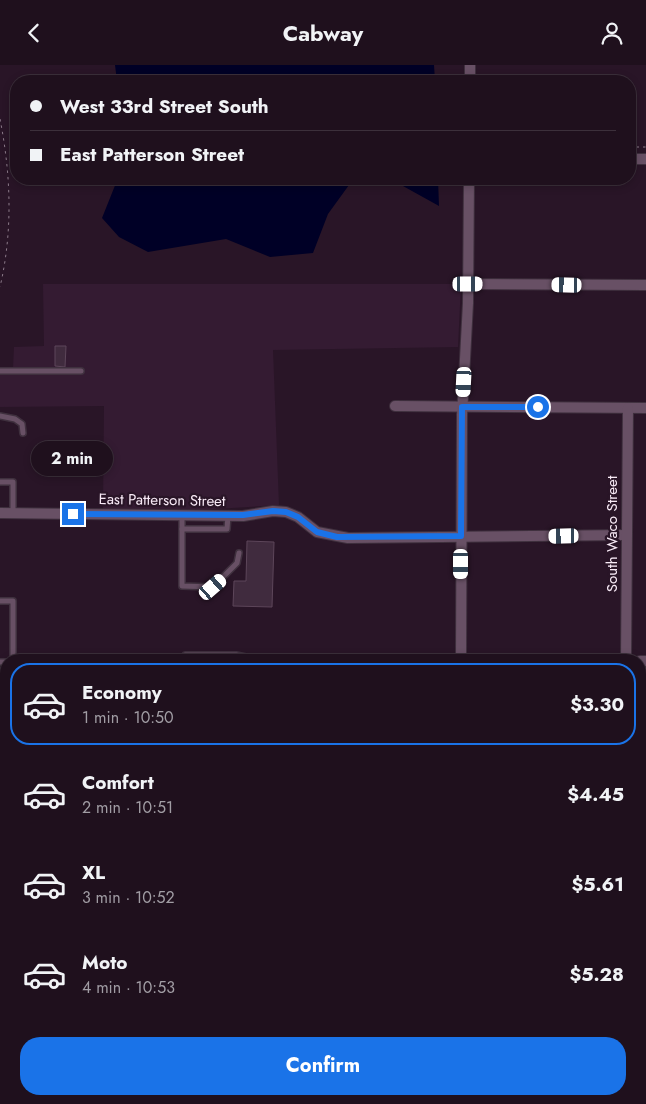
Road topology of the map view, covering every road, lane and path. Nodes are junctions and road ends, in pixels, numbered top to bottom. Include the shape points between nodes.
1 (0, 119) edge
2 (469, 185) edge
3 (468, 284) junction
4 (646, 285) edge
5 (0, 287) edge
6 (0, 371) edge
7 (81, 371) dead end
8 (395, 406) dead end
9 (462, 407) junction
10 (628, 408) junction
11 (646, 408) edge
12 (0, 416) edge
13 (23, 433) dead end
14 (0, 482) edge
15 (0, 513) edge
16 (13, 513) junction
17 (182, 515) junction
18 (228, 515) junction
19 (182, 529) junction
20 (627, 535) junction
21 (461, 536) junction
22 (239, 553) dead end
23 (0, 601) edge
24 (13, 654) edge
25 (461, 654) edge
26 (626, 654) edge

1 - 5 path via 10,205
2 - 3 street
3 - 4 street
3 - 9 street
6 - 7 lane
8 - 9 street
9 - 10 street
9 - 21 street
10 - 11 street
10 - 20 street, South Waco Street
12 - 13 lane via 22,424
14 - 16 lane via 13,482
15 - 16 street, East Patterson Street
16 - 17 street, East Patterson Street
17 - 18 street, East Patterson Street
17 - 19 lane
18 - 19 lane via 227,529
18 - 21 street, East Patterson Street via 273,511 292,514 317,532 337,537
19 - 22 lane via 182,586 213,587 237,563
20 - 21 street
20 - 26 street, South Waco Street
21 - 25 street
23 - 24 lane via 13,601

